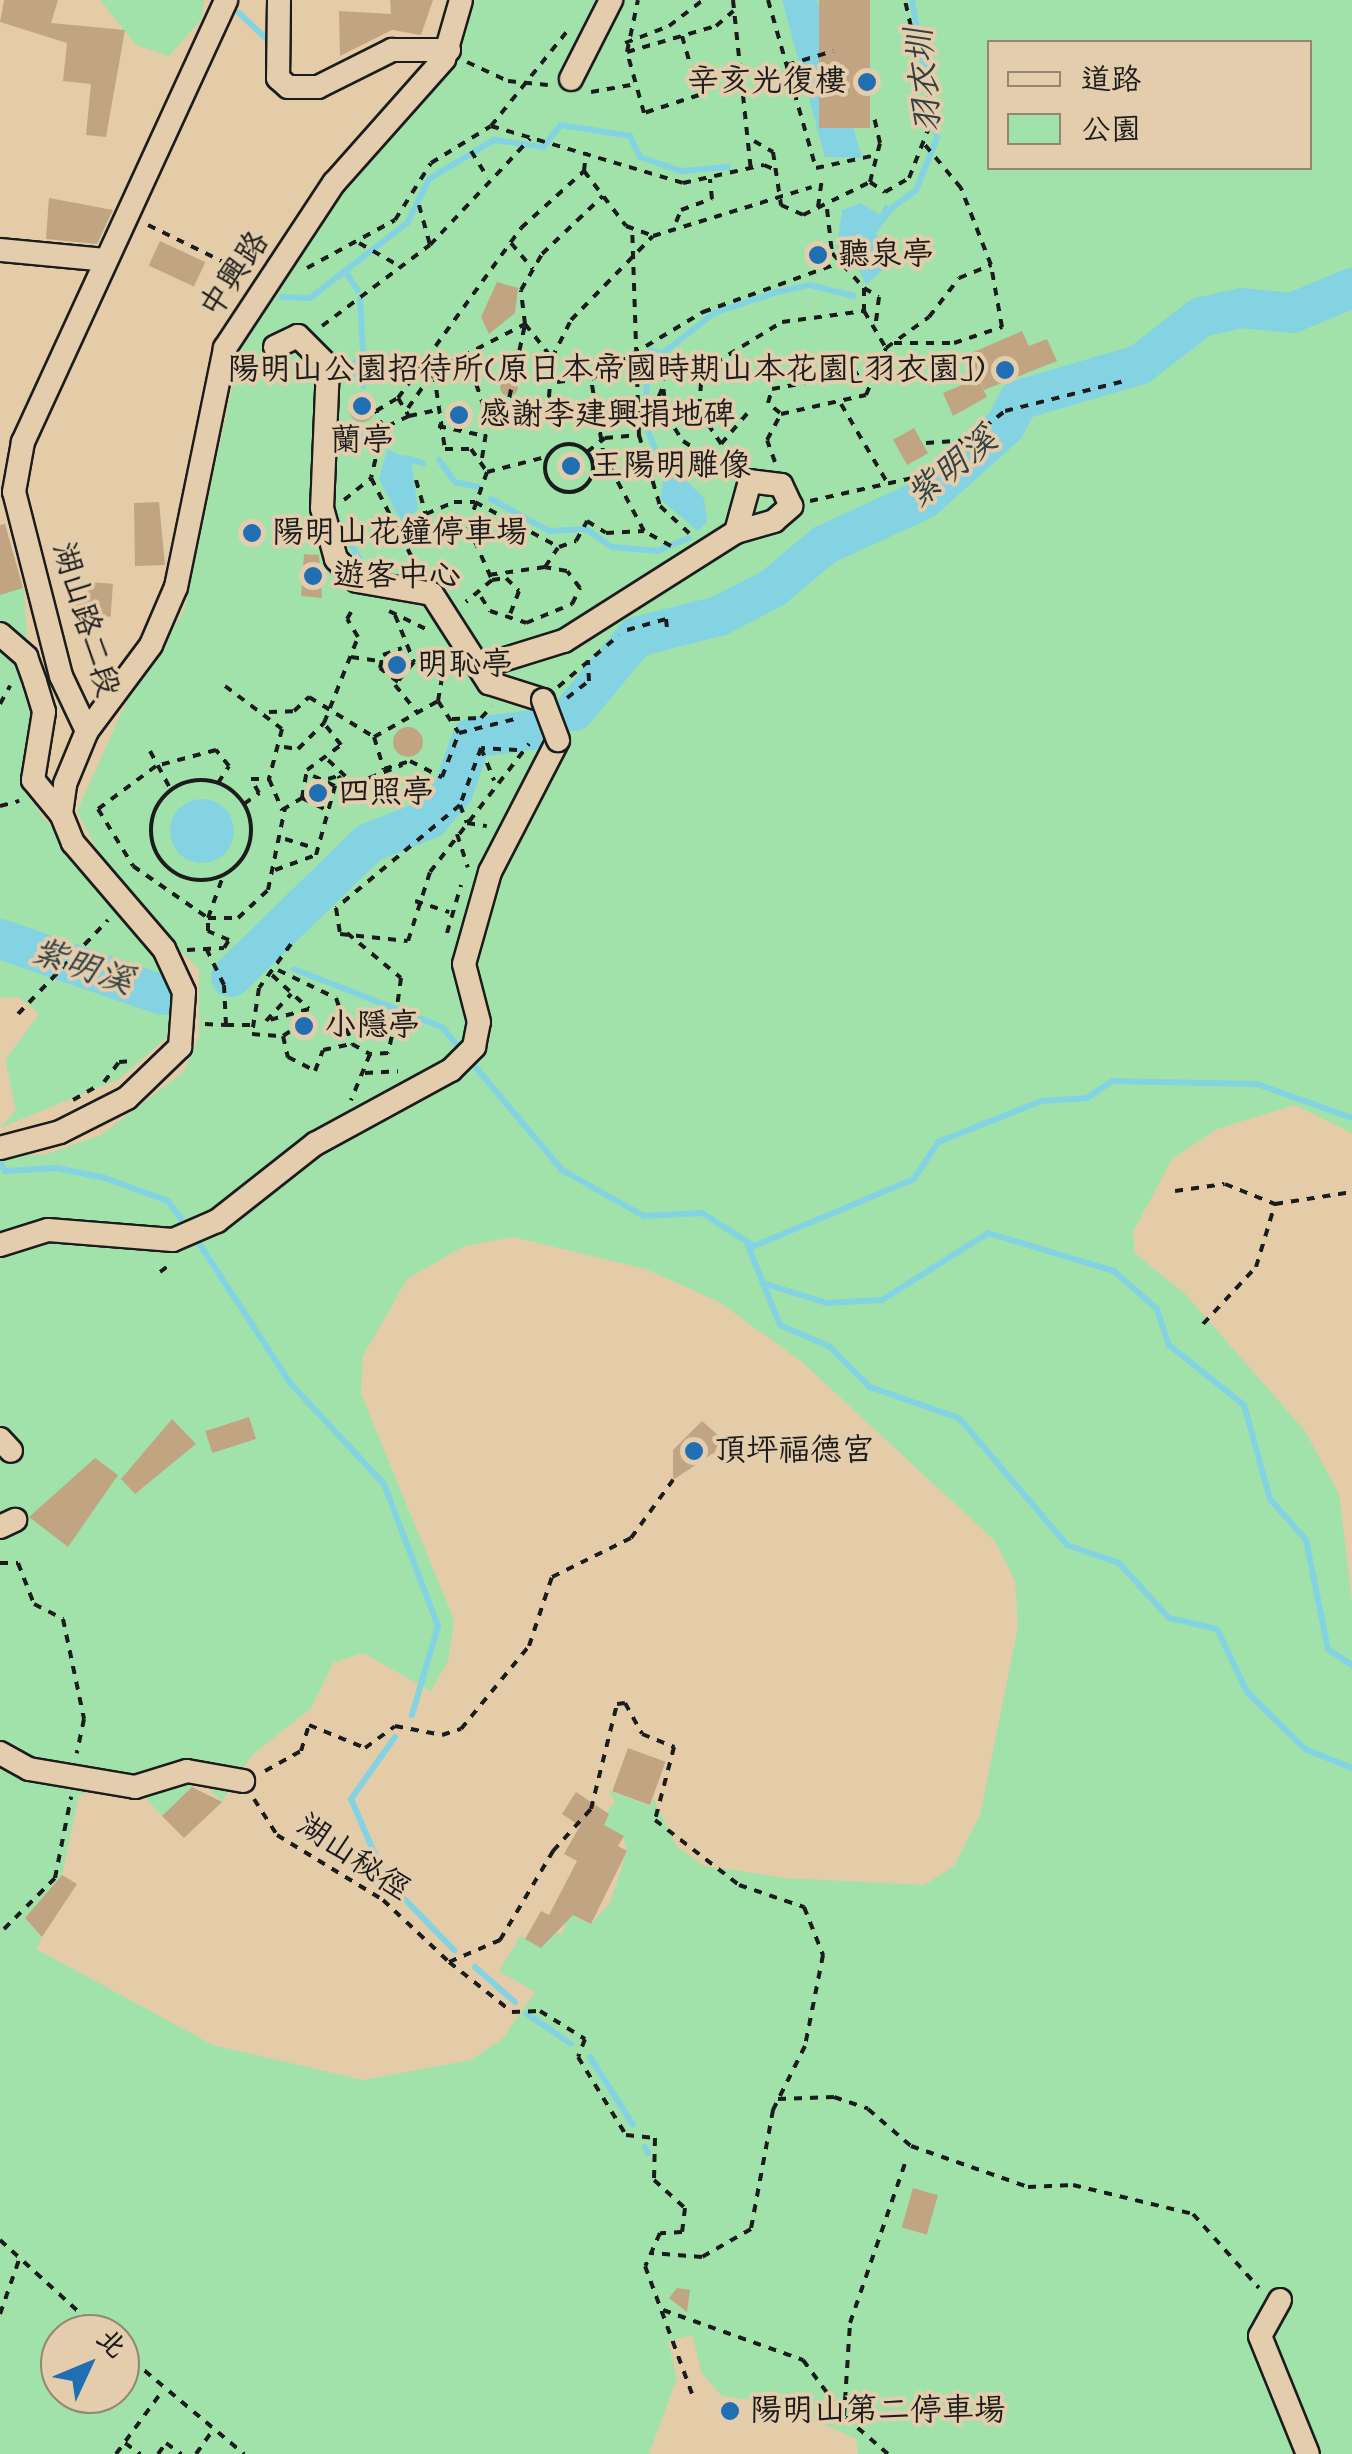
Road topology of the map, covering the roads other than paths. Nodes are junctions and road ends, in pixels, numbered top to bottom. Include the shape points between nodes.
1 (226, 0) edge
2 (279, 0) edge
3 (461, 0) edge
4 (611, 0) edge
5 (453, 56) junction
6 (574, 87) road end
7 (0, 250) edge
8 (105, 260) junction
9 (275, 347) dead end
10 (736, 532) junction
11 (0, 634) edge
12 (483, 666) junction
13 (87, 731) junction
14 (62, 814) junction
15 (0, 1148) edge
16 (0, 1245) edge
17 (0, 1753) edge
18 (243, 1781) road end
19 (1274, 2310) road end
20 (1308, 2454) edge

1 - 8 street, 湖山路二段
2 - 5 street via 278,78 288,87 318,88 392,50
3 - 5 street, 中興路
4 - 6 street
5 - 13 street, 中興路 via 334,182 226,348 176,588 151,645
7 - 8 street
8 - 13 street, 湖山路二段 via 23,442 14,492 62,676
9 - 12 street via 298,336 328,366 321,477 336,559 358,580 433,596
10 - 10 street via 786,495 750,482
10 - 12 street via 564,641
11 - 14 street via 26,657 35,682 44,712 33,780
12 - 16 street, bridge via 504,694 538,708 558,740 506,831 464,964 477,1002 474,1046 451,1070 269,1174 204,1228 173,1240 48,1230
13 - 14 street, 湖山路二段
14 - 15 street via 108,891 164,950 186,1024 180,1047 128,1098 60,1132
17 - 18 street via 29,1769 135,1787 186,1772
19 - 20 street via 1260,2336

